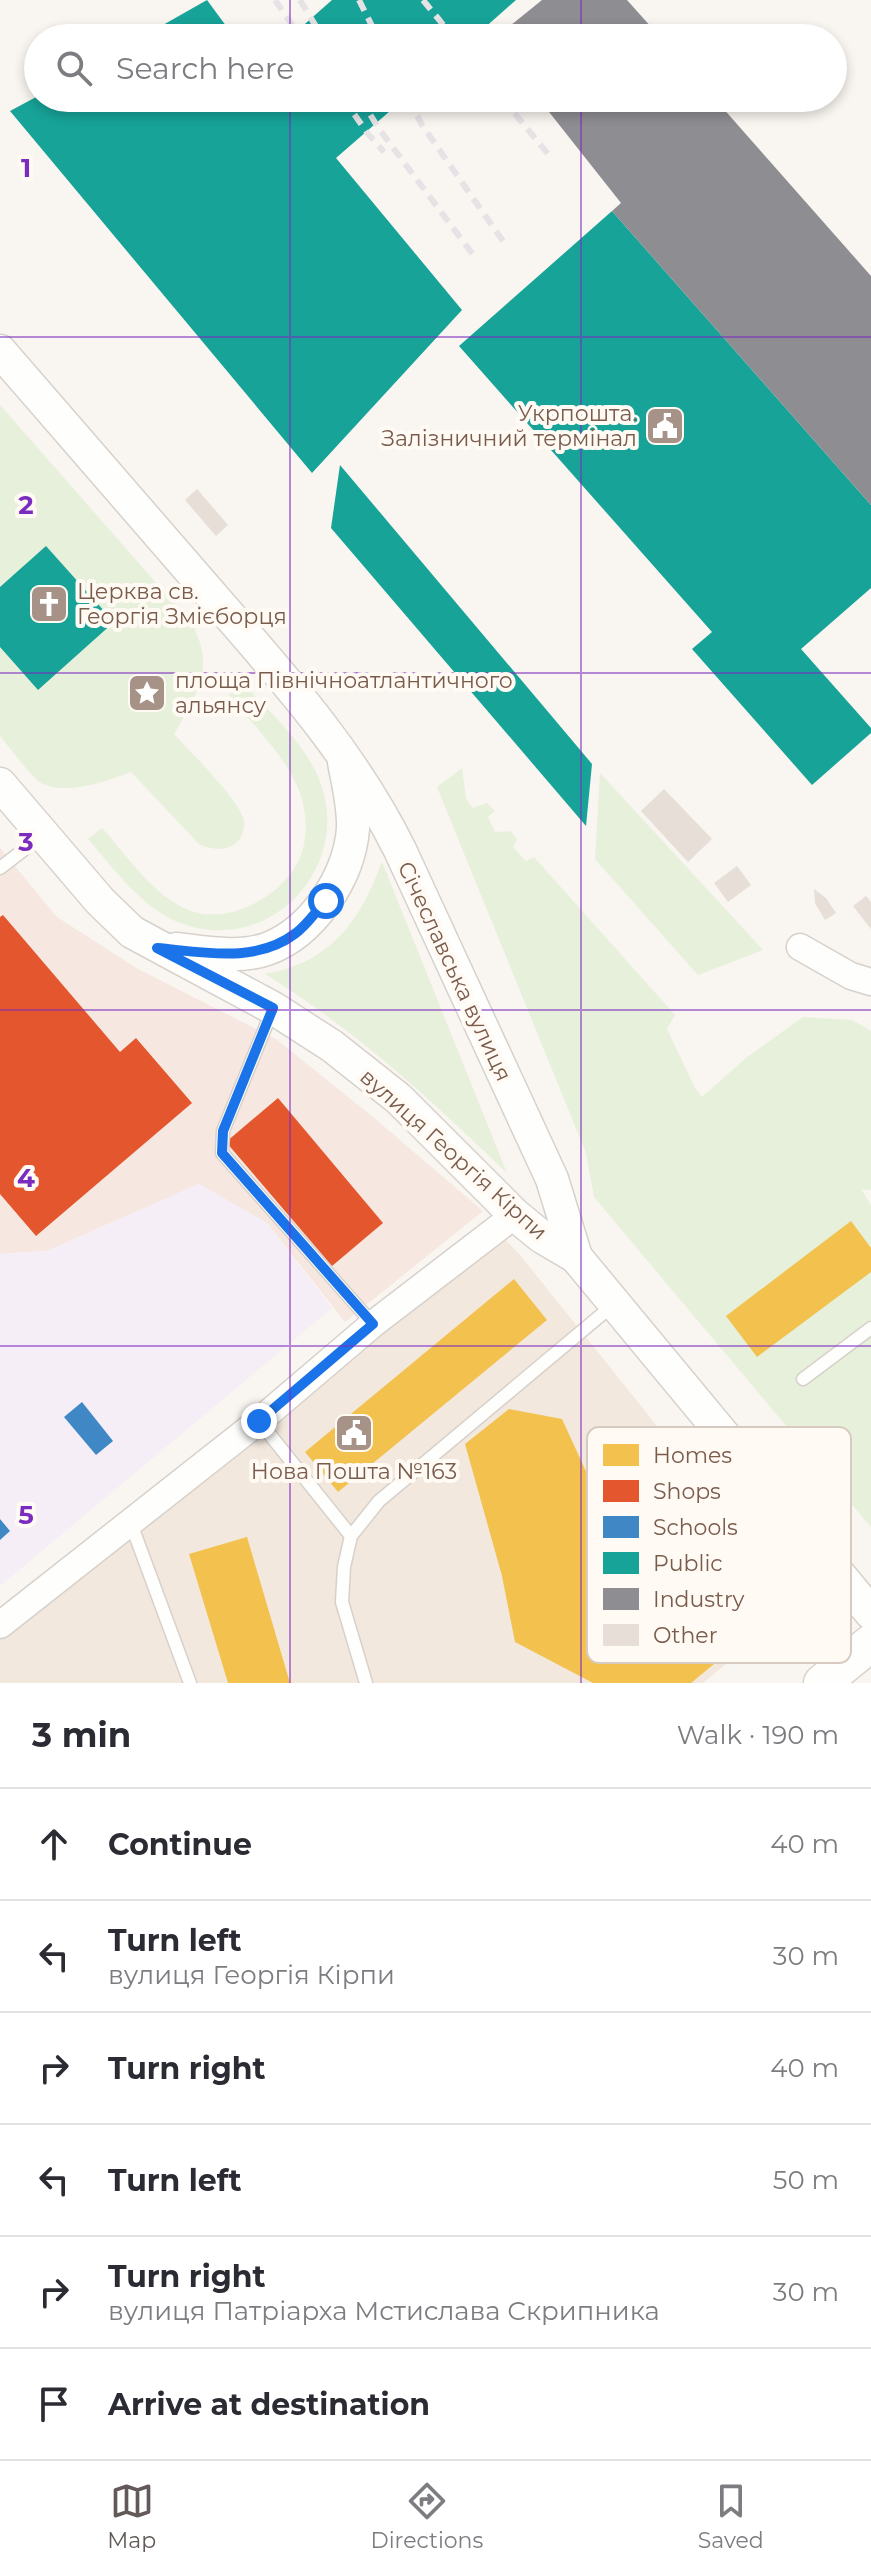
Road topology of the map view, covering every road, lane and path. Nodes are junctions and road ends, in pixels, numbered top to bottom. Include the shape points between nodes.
1 (0, 351) edge
2 (342, 751) junction
3 (0, 784) edge
4 (43, 835) junction
5 (0, 868) edge
6 (800, 947) dead end
7 (157, 948) junction
8 (871, 982) edge
9 (273, 1008) junction
10 (515, 1215) junction
11 (576, 1257) junction
12 (615, 1304) junction
13 (373, 1324) junction
14 (871, 1328) edge
15 (803, 1379) dead end
16 (259, 1421) junction
17 (717, 1427) edge
18 (130, 1521) junction
19 (351, 1536) junction
20 (851, 1589) edge
21 (871, 1613) edge
22 (0, 1625) edge
23 (871, 1643) edge
24 (851, 1659) edge
25 (846, 1663) edge
26 (190, 1683) edge
27 (366, 1683) edge
28 (822, 1683) edge

1 - 2 street, Січеславська вулиця
2 - 7 street via 353,830 343,870 326,901 296,933 266,950 226,954
2 - 11 street, Січеславська вулиця via 400,850 552,1179
3 - 4 street, вулиця Георгія Кірпи
4 - 5 lane
4 - 7 street, вулиця Георгія Кірпи via 100,901
6 - 8 street
7 - 9 street, вулиця Георгія Кірпи
9 - 10 street, вулиця Георгія Кірпи via 399,1099
9 - 13 lane via 223,1131 222,1153
10 - 11 street, вулиця Георгія Кірпи
10 - 13 street
11 - 12 street, Січеславська вулиця
12 - 17 street, Січеславська вулиця
12 - 19 lane via 379,1501
13 - 16 street
14 - 15 lane
16 - 18 street
16 - 19 lane
18 - 22 street
18 - 26 lane
19 - 27 lane via 342,1602
20 - 21 street, Січеславська вулиця
23 - 24 main road
25 - 28 main road

